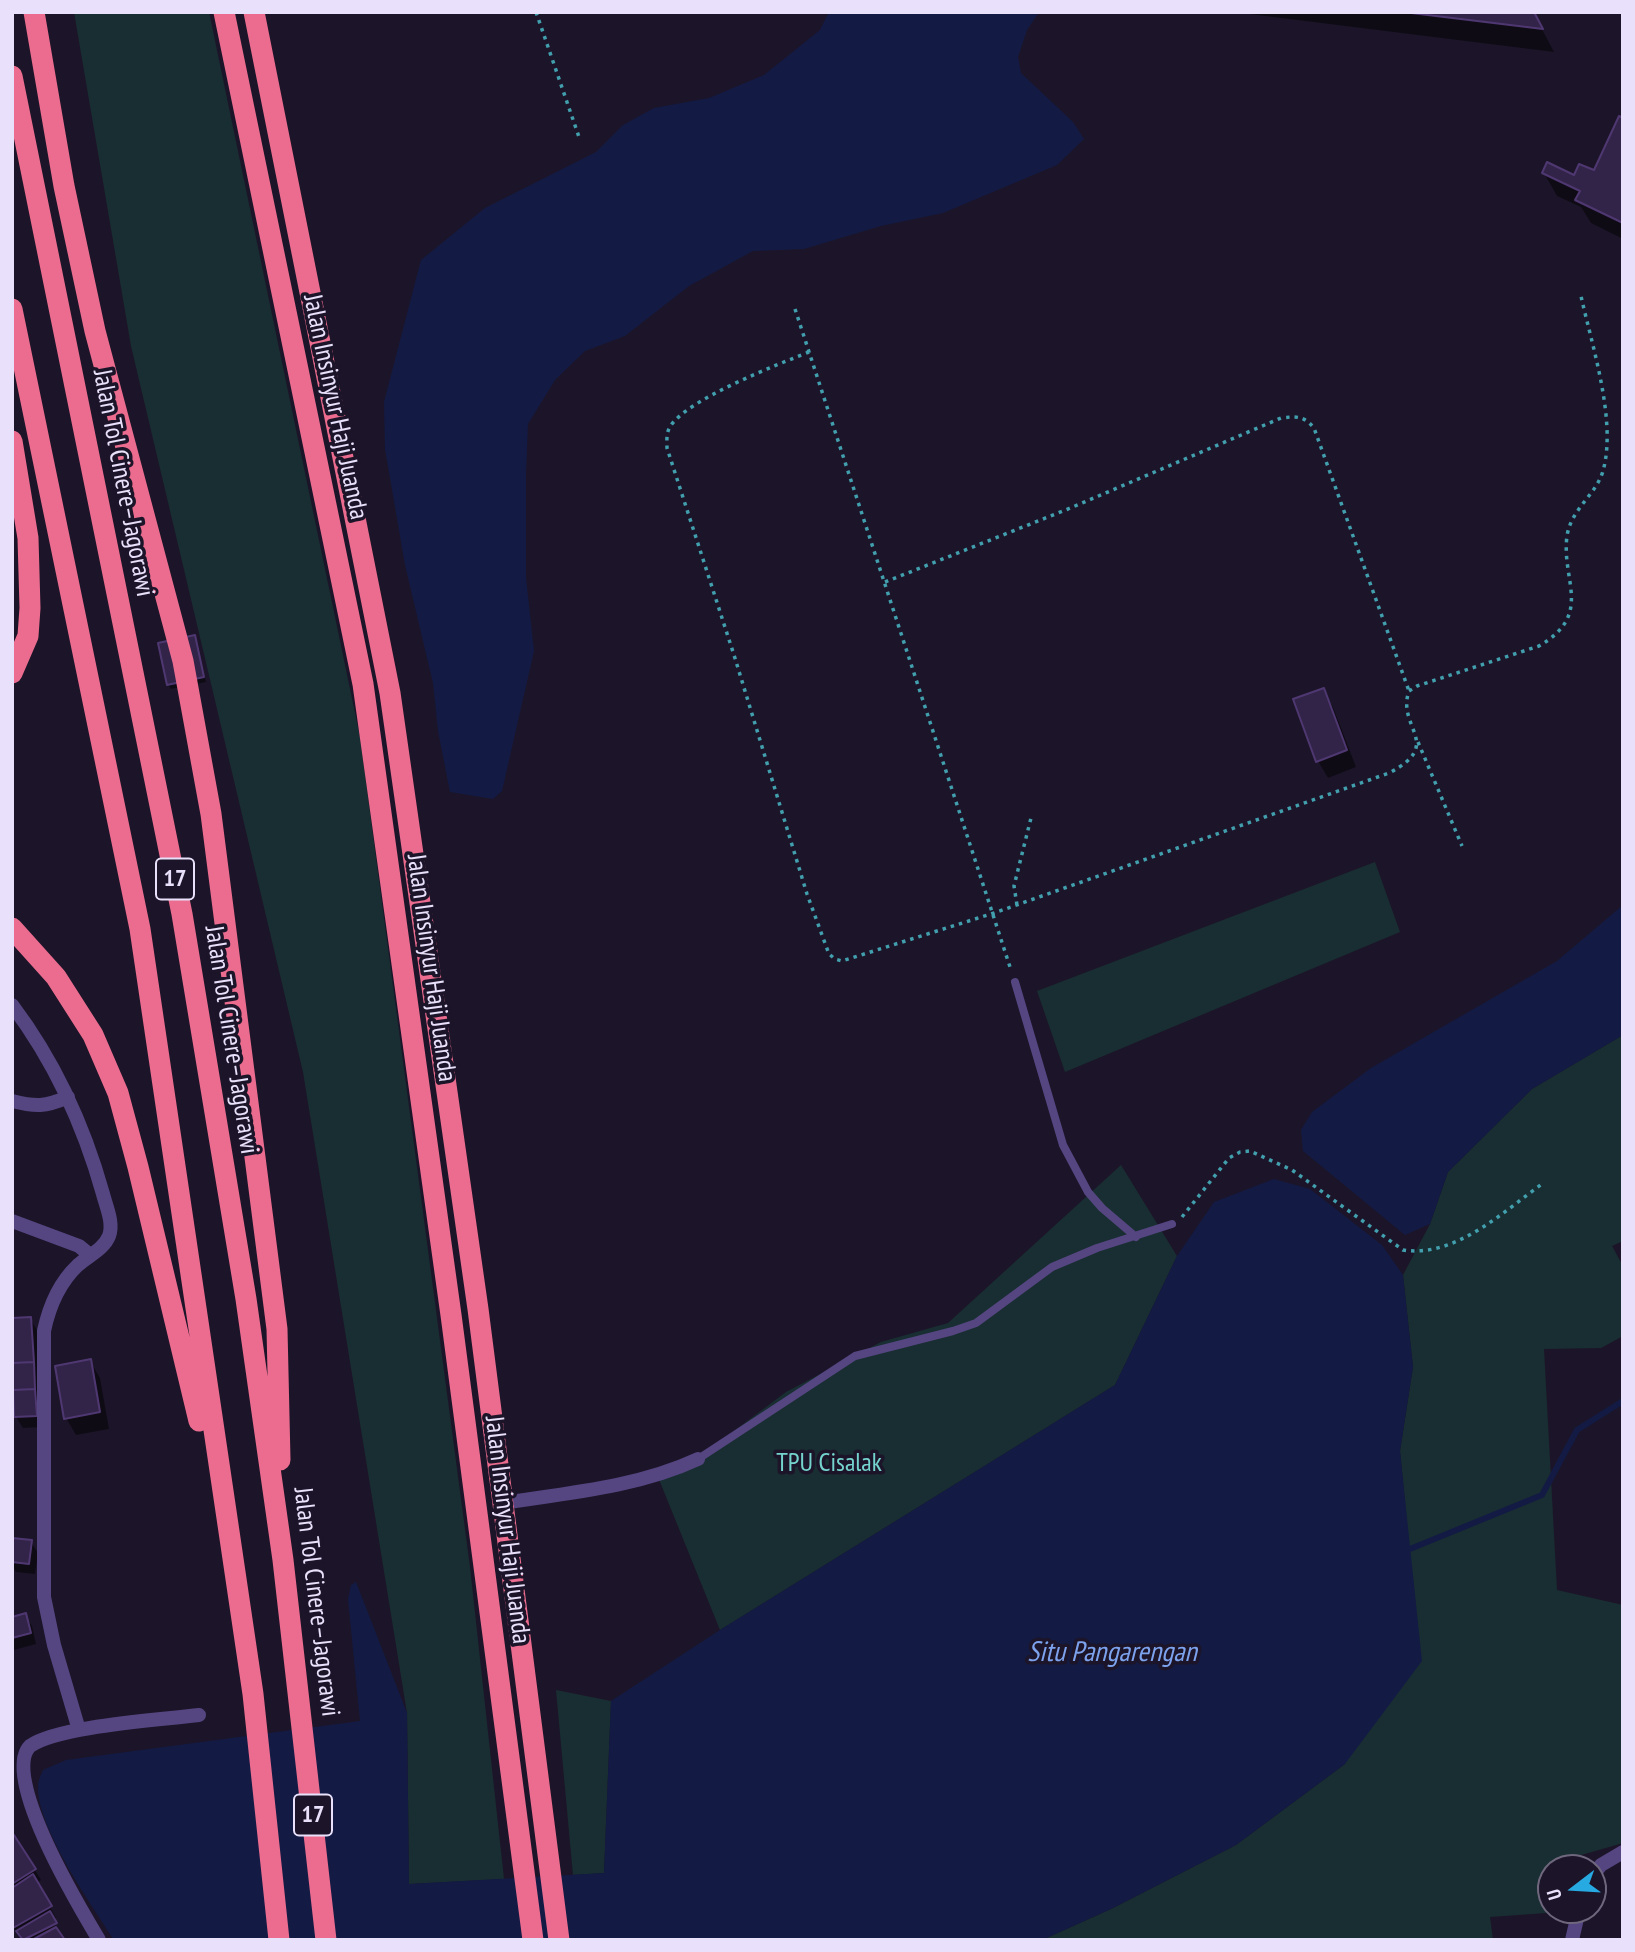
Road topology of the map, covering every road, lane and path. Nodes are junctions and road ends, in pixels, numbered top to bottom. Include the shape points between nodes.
1 (34, 12) edge
2 (224, 12) edge
3 (254, 12) edge
4 (536, 12) edge
5 (12, 76) edge
6 (579, 137) dead end
7 (1581, 296) dead end
8 (12, 309) edge
9 (795, 309) dead end
10 (809, 352) junction
11 (12, 441) edge
12 (885, 582) junction
13 (12, 673) edge
14 (1409, 691) junction
15 (1417, 739) junction
16 (1031, 814) dead end
17 (1462, 846) dead end
18 (1017, 905) junction
19 (994, 913) junction
20 (12, 928) edge
21 (1015, 982) joint
22 (12, 1005) edge
23 (68, 1097) junction
24 (12, 1101) edge
25 (1542, 1184) dead end
26 (12, 1221) edge
27 (1172, 1224) joint
28 (1136, 1237) junction
29 (90, 1255) junction
30 (478, 1309) junction
31 (451, 1315) junction
32 (698, 1459) joint
33 (502, 1503) junction
34 (228, 1535) junction
35 (283, 1560) junction
36 (199, 1715) dead end
37 (79, 1730) junction
38 (1623, 1852) edge
39 (1607, 1861) edge
40 (99, 1940) edge
41 (279, 1940) edge
42 (326, 1940) edge
43 (533, 1940) edge
44 (559, 1940) edge

1 - 35 highway via 95,331 183,661 211,814 277,1329
2 - 31 highway, Jalan Insinyur Haji Juanda via 363,684
3 - 30 highway, Jalan Insinyur Haji Juanda via 390,693
4 - 6 path
5 - 35 highway, Jalan Tol Cinere–Jagorawi / 17 via 182,915 246,1299
7 - 14 path via 1608,426 1607,453 1602,474 1569,526 1572,593 1563,627 1539,646
8 - 34 highway, 17 via 140,929
9 - 10 path
10 - 12 path
10 - 19 path via 745,378 683,413 667,436 667,448 807,894 829,954 842,961
11 - 13 highway via 28,538 30,608 28,636
12 - 14 path via 1281,418 1297,416 1314,428
12 - 19 path
14 - 15 path via 1407,708
15 - 17 path
15 - 18 path via 1410,759 1389,773
16 - 18 path via 1014,886
18 - 19 path
19 - 21 path
20 - 34 highway via 56,977 93,1035 118,1093
21 - 28 lane via 1063,1145 1088,1192
22 - 23 street
23 - 24 street via 49,1106
23 - 29 street via 111,1223 106,1241
25 - 27 path via 1466,1238 1428,1250 1403,1250 1292,1170 1250,1151 1240,1152 1229,1158
26 - 29 street via 79,1246
27 - 28 lane
28 - 32 lane via 1052,1268 976,1323 855,1356
29 - 37 street via 70,1274 53,1301 43,1353 44,1597
30 - 31 highway
30 - 33 highway, Jalan Insinyur Haji Juanda
31 - 43 highway, Jalan Insinyur Haji Juanda
32 - 33 street via 636,1481
33 - 44 highway, Jalan Insinyur Haji Juanda
34 - 41 highway, 17 via 253,1694
35 - 42 highway, Jalan Tol Cinere–Jagorawi / 17
36 - 37 street
37 - 40 street via 29,1747 23,1755 21,1784 55,1867
38 - 39 street

